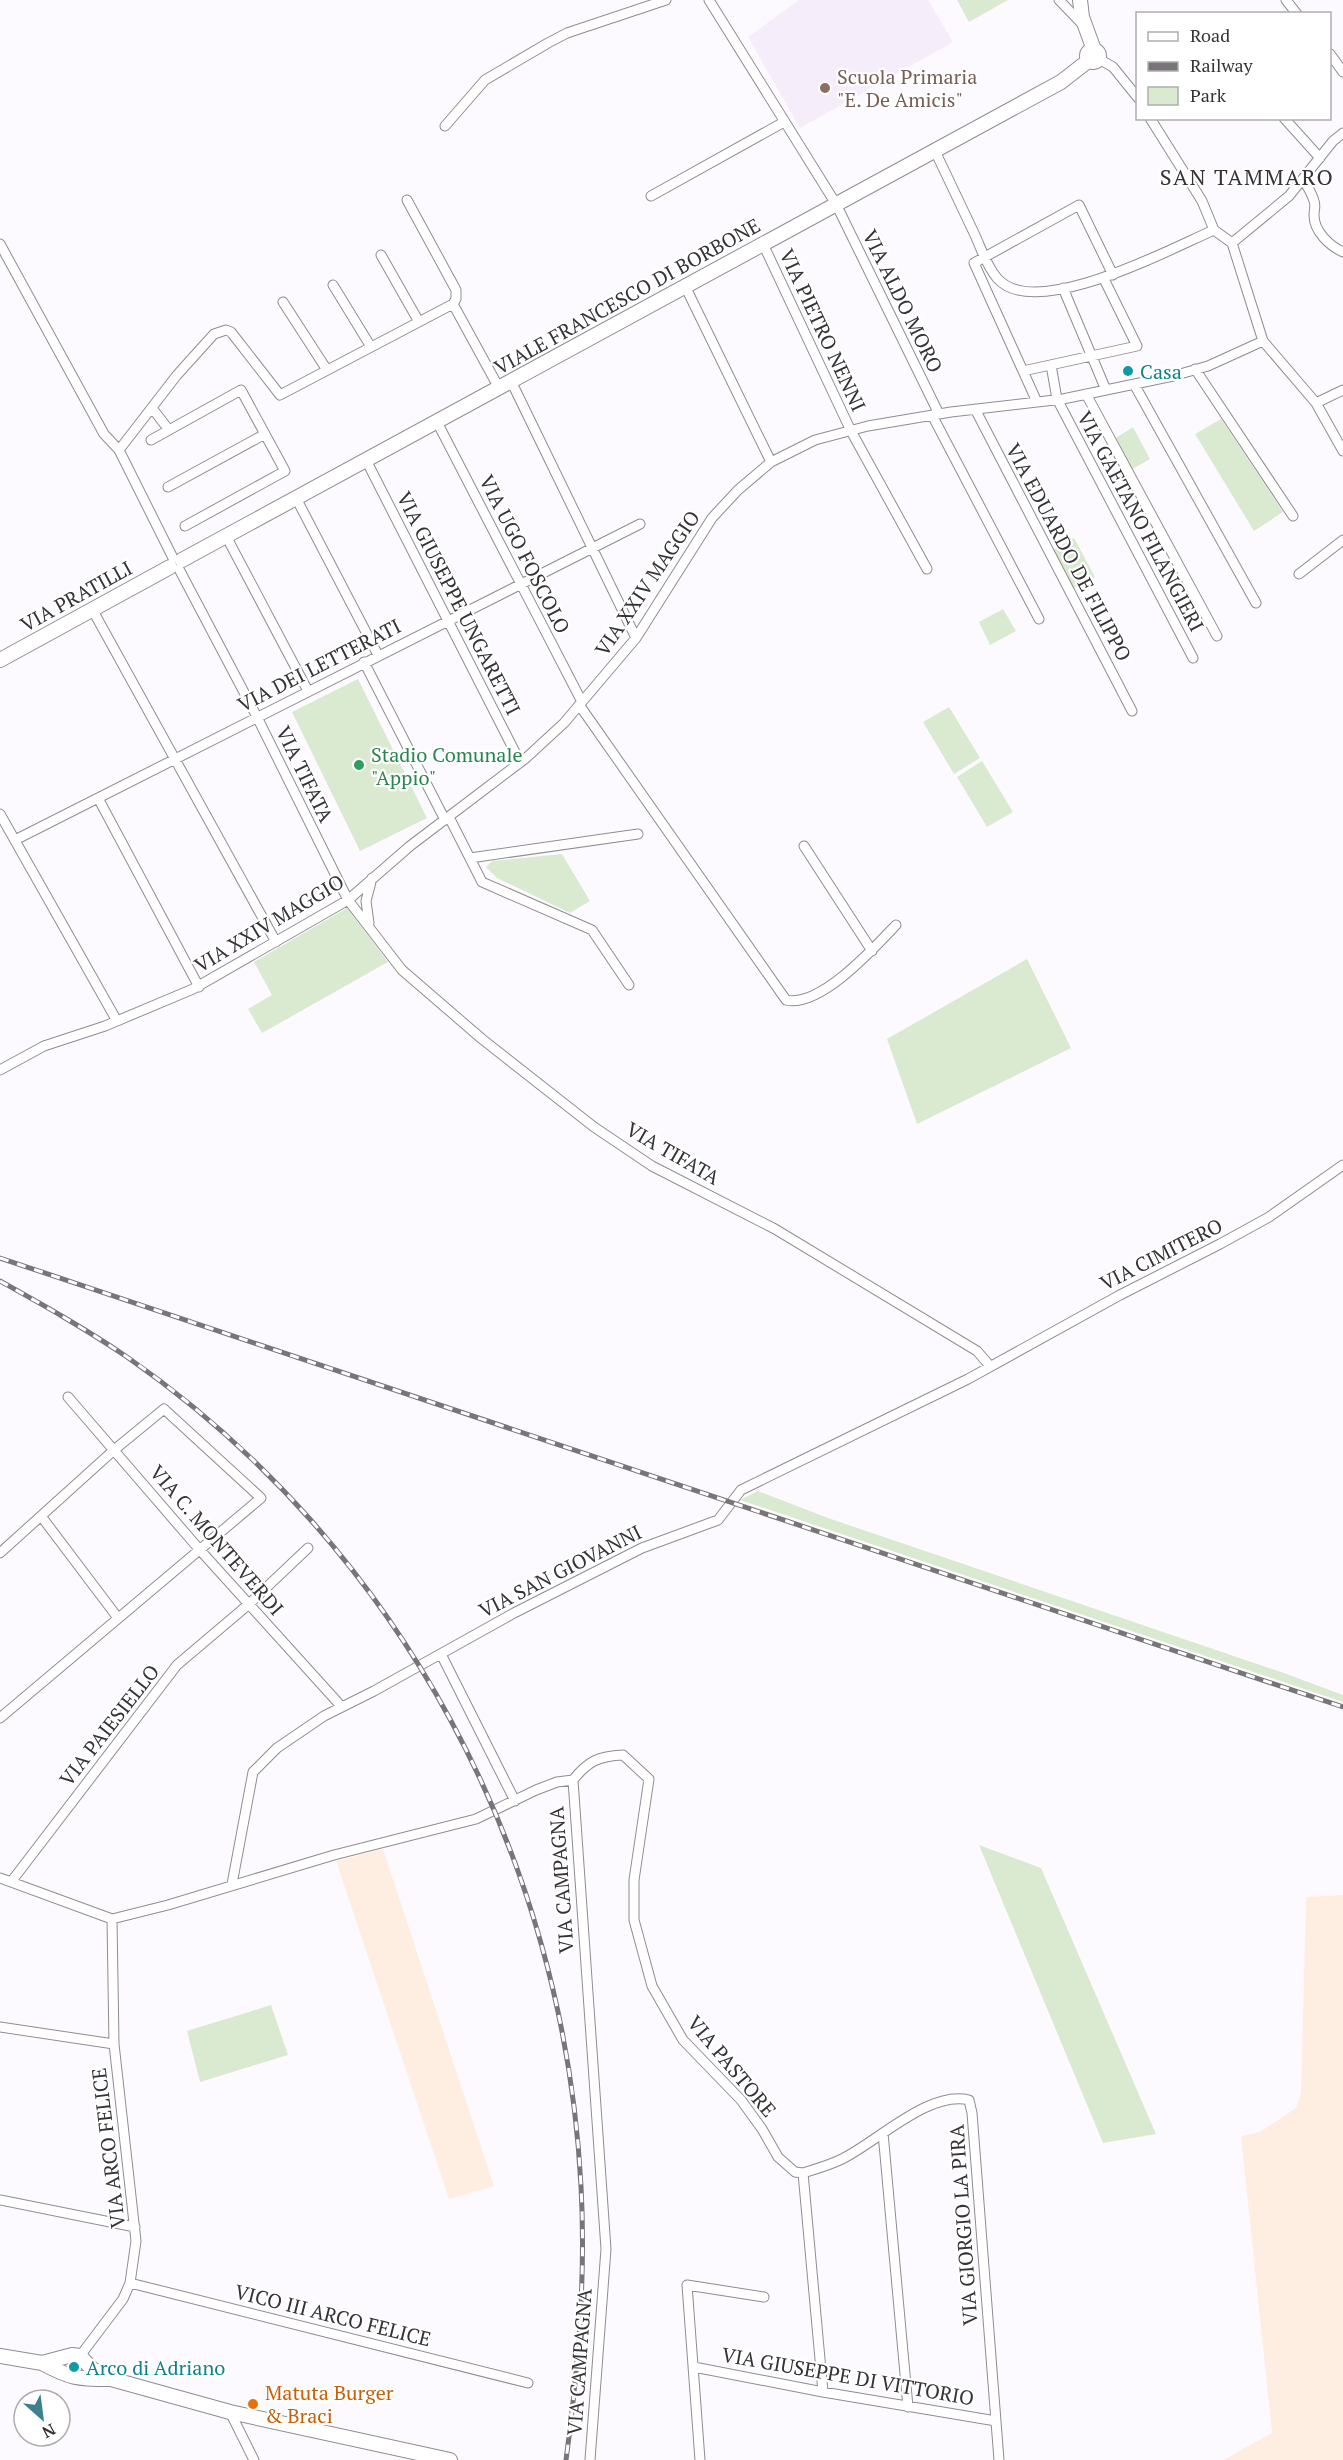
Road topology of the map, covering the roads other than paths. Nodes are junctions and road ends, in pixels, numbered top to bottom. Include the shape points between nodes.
1 (666, 0) edge
2 (709, 0) edge
3 (1059, 0) edge
4 (1080, 0) edge
5 (1286, 0) edge
6 (1295, 12) edge
7 (1086, 28) junction
8 (1094, 56) junction
9 (1331, 57) edge
10 (1343, 72) edge
11 (1136, 97) edge
12 (1151, 120) edge
13 (1286, 120) edge
14 (784, 122) junction
15 (445, 126) dead end
16 (1343, 134) edge
17 (935, 150) junction
18 (1320, 158) junction
19 (1303, 179) junction
20 (651, 196) dead end
21 (407, 200) dead end
22 (836, 204) junction
23 (1214, 230) junction
24 (1232, 243) junction
25 (0, 244) edge
26 (763, 244) junction
27 (1343, 252) edge
28 (381, 255) dead end
29 (985, 257) junction
30 (1108, 277) junction
31 (333, 285) dead end
32 (685, 286) junction
33 (1063, 288) junction
34 (283, 302) dead end
35 (453, 304) junction
36 (419, 322) junction
37 (1263, 341) junction
38 (371, 347) junction
39 (1092, 356) junction
40 (1051, 365) junction
41 (1195, 369) junction
42 (327, 370) junction
43 (1023, 371) junction
44 (505, 384) junction
45 (1134, 384) junction
46 (1106, 390) junction
47 (1343, 390) edge
48 (1086, 394) junction
49 (1057, 399) junction
50 (1037, 402) junction
51 (1316, 403) junction
52 (152, 408) junction
53 (975, 409) junction
54 (935, 415) junction
55 (437, 422) junction
56 (169, 430) junction
57 (851, 431) junction
58 (265, 434) junction
59 (151, 440) dead end
60 (119, 450) junction
61 (1343, 450) edge
62 (366, 460) junction
63 (771, 462) junction
64 (168, 487) dead end
65 (296, 498) junction
66 (1293, 516) dead end
67 (640, 524) dead end
68 (185, 526) dead end
69 (226, 536) junction
70 (1343, 540) edge
71 (590, 548) junction
72 (176, 563) junction
73 (927, 569) dead end
74 (1299, 574) dead end
75 (520, 583) junction
76 (1256, 603) dead end
77 (92, 609) junction
78 (1039, 619) dead end
79 (448, 620) junction
80 (1217, 636) dead end
81 (636, 638) junction
82 (378, 656) junction
83 (1193, 658) dead end
84 (0, 660) edge
85 (364, 662) junction
86 (308, 691) junction
87 (581, 704) junction
88 (1132, 711) dead end
89 (257, 717) junction
90 (174, 759) junction
91 (520, 762) junction
92 (98, 798) junction
93 (0, 814) edge
94 (447, 818) junction
95 (638, 834) dead end
96 (15, 840) junction
97 (804, 846) dead end
98 (470, 858) junction
99 (372, 878) junction
100 (348, 900) junction
101 (896, 926) dead end
102 (370, 929) junction
103 (276, 942) junction
104 (872, 951) junction
105 (629, 985) dead end
106 (199, 987) junction
107 (117, 1022) junction
108 (0, 1070) edge
109 (1343, 1165) edge
110 (990, 1366) junction
111 (68, 1397) dead end
112 (114, 1450) junction
113 (41, 1516) junction
114 (308, 1548) dead end
115 (199, 1549) junction
116 (0, 1553) edge
117 (249, 1604) junction
118 (118, 1618) junction
119 (441, 1654) junction
120 (341, 1706) junction
121 (0, 1718) edge
122 (573, 1780) junction
123 (515, 1801) junction
124 (0, 1878) edge
125 (11, 1882) junction
126 (232, 1884) junction
127 (112, 1919) junction
128 (0, 2027) edge
129 (114, 2044) junction
130 (883, 2133) junction
131 (803, 2173) junction
132 (0, 2200) edge
133 (135, 2227) junction
134 (130, 2283) junction
135 (764, 2296) dead end
136 (0, 2356) edge
137 (80, 2356) junction
138 (42, 2363) junction
139 (694, 2367) junction
140 (111, 2379) junction
141 (528, 2383) dead end
142 (823, 2392) junction
143 (908, 2407) junction
144 (230, 2412) junction
145 (996, 2421) junction
146 (254, 2460) edge
147 (450, 2460) edge
148 (590, 2460) edge
149 (700, 2460) edge
150 (999, 2460) edge

1 - 15 street via 548,43 485,80
2 - 14 street, VIA ALDO MORO
3 - 7 street
4 - 7 street
5 - 6 street
7 - 8 street
8 - 11 street via 1113,67
8 - 17 street, VIALE FRANCESCO DI BORBONE via 1061,82
9 - 10 street
12 - 23 street via 1202,201
13 - 18 street
14 - 20 street
14 - 22 street, VIA ALDO MORO
16 - 18 street
17 - 22 street, VIALE FRANCESCO DI BORBONE
17 - 29 street
18 - 19 street
19 - 24 street via 1289,196
19 - 27 street via 1314,200 1319,231 1327,242
21 - 35 street via 456,290
22 - 26 street, VIALE FRANCESCO DI BORBONE
22 - 54 street, VIA ALDO MORO
23 - 24 street
23 - 30 street
24 - 37 street
25 - 60 street, VIA TIFATA via 104,434
26 - 32 street, VIALE FRANCESCO DI BORBONE
26 - 57 street, VIA PIETRO NENNI
28 - 36 street
29 - 30 street via 1079,205
29 - 33 street via 1008,288 1021,292
29 - 43 street via 974,263
30 - 33 street
30 - 39 street via 1137,346
31 - 38 street
32 - 44 street, VIALE FRANCESCO DI BORBONE
32 - 63 street
33 - 39 street
34 - 42 street
35 - 36 street
35 - 44 street
36 - 38 street
37 - 41 street, VIA XXIV MAGGIO
37 - 51 street
38 - 42 street
39 - 40 street
39 - 46 street
40 - 43 street
40 - 49 street, VIA GAETANO FILANGIERI
41 - 45 street, VIA XXIV MAGGIO
41 - 66 street
42 - 52 street via 280,395 226,330 214,334
43 - 50 street
44 - 55 street, VIALE FRANCESCO DI BORBONE
44 - 71 street
45 - 46 street, VIA XXIV MAGGIO
45 - 76 street
46 - 48 street, VIA XXIV MAGGIO
47 - 51 street
48 - 49 street, VIA XXIV MAGGIO
48 - 80 street
49 - 50 street, VIA XXIV MAGGIO
49 - 83 street, VIA GAETANO FILANGIERI
50 - 53 street, VIA XXIV MAGGIO
51 - 61 street
52 - 56 street
52 - 60 street
53 - 54 street, VIA XXIV MAGGIO
53 - 88 street, VIA EDUARDO DE FILIPPO
54 - 57 street, VIA XXIV MAGGIO
54 - 78 street, VIA ALDO MORO
55 - 62 street, VIALE FRANCESCO DI BORBONE
55 - 75 street, VIA UGO FOSCOLO
56 - 58 street via 241,390
56 - 59 street
57 - 63 street, VIA XXIV MAGGIO via 815,440
57 - 73 street, VIA PIETRO NENNI
58 - 64 street
58 - 68 street via 285,471
60 - 72 street, VIA TIFATA
62 - 65 street, VIALE FRANCESCO DI BORBONE
62 - 79 street, VIA GIUSEPPE UNGARETTI
63 - 81 street, VIA XXIV MAGGIO via 712,519
65 - 69 street, VIALE FRANCESCO DI BORBONE
65 - 82 street
67 - 71 street, VIA DEI LETTERATI
69 - 72 street, VIALE FRANCESCO DI BORBONE
69 - 86 street
70 - 74 street
71 - 75 street, VIA DEI LETTERATI
71 - 81 street
72 - 77 street, VIA PRATILLI
72 - 89 street, VIA TIFATA
75 - 79 street, VIA DEI LETTERATI
75 - 87 street, VIA UGO FOSCOLO
77 - 84 street, VIA PRATILLI
77 - 90 street
79 - 82 street, VIA DEI LETTERATI
79 - 91 street, VIA GIUSEPPE UNGARETTI
81 - 87 street, VIA XXIV MAGGIO
82 - 85 street, VIA DEI LETTERATI
85 - 86 street, VIA DEI LETTERATI
85 - 94 street
86 - 89 street, VIA DEI LETTERATI
87 - 91 street, VIA XXIV MAGGIO
87 - 104 street, VIA UGO FOSCOLO via 786,1000 804,999 818,992 844,977
89 - 90 street, VIA DEI LETTERATI
89 - 100 street, VIA TIFATA
90 - 92 street, VIA DEI LETTERATI
90 - 103 street
91 - 94 street, VIA XXIV MAGGIO
92 - 96 street, VIA DEI LETTERATI
92 - 106 street
93 - 96 street
94 - 98 street
94 - 99 street, VIA XXIV MAGGIO
95 - 98 street
96 - 107 street
97 - 104 street
98 - 105 street via 482,882 592,930
99 - 100 street, VIA XXIV MAGGIO
99 - 102 street via 366,901
100 - 102 street, VIA TIFATA
100 - 103 street, VIA XXIV MAGGIO
101 - 104 street
102 - 110 street, VIA TIFATA via 402,970 594,1127 652,1166 775,1229 977,1351
103 - 106 street, VIA XXIV MAGGIO
106 - 107 street, VIA XXIV MAGGIO
107 - 108 street, VIA XXIV MAGGIO via 44,1046
109 - 110 street, VIA CIMITERO via 1259,1222
110 - 119 street, VIA SAN GIOVANNI via 741,1490 718,1520 642,1548
111 - 112 street, VIA C. MONTEVERDI
112 - 113 street
112 - 115 street, VIA C. MONTEVERDI
112 - 115 street via 164,1409 261,1497
113 - 116 street
113 - 118 street
114 - 117 street, VIA PAIESIELLO
115 - 117 street, VIA C. MONTEVERDI
115 - 118 street
117 - 120 street, VIA C. MONTEVERDI
117 - 125 street, VIA PAIESIELLO via 177,1665
118 - 121 street
119 - 120 street, VIA SAN GIOVANNI
119 - 123 street
120 - 126 street, VIA SAN GIOVANNI via 277,1748 253,1772
122 - 123 street, VIA CAMPAGNA via 557,1782
122 - 131 street, VIA PASTORE via 584,1765 607,1755 623,1755 649,1779 634,1880 634,1920 652,1986 682,2040 741,2100 778,2157 795,2172
122 - 148 street, VIA CAMPAGNA via 606,2249
123 - 126 street, VIA CAMPAGNA via 476,1819
124 - 125 street
125 - 127 street
126 - 127 street, VIA CAMPAGNA
127 - 129 street, VIA ARCO FELICE
128 - 129 street
129 - 133 street, VIA ARCO FELICE
130 - 131 street, VIA GIORGIO LA PIRA via 842,2159
130 - 143 street
130 - 145 street, VIA GIORGIO LA PIRA via 932,2106 960,2098 969,2100
131 - 142 street
132 - 133 street
133 - 134 street, VIA ARCO FELICE
134 - 137 street, VIA ARCO FELICE via 123,2299
134 - 141 street, VICO III ARCO FELICE
135 - 139 street via 687,2285
136 - 138 street
137 - 138 street
137 - 140 street via 92,2369
138 - 140 street via 65,2376
139 - 142 street, VIA GIUSEPPE DI VITTORIO
139 - 149 street
140 - 144 street
142 - 143 street, VIA GIUSEPPE DI VITTORIO
143 - 145 street, VIA GIUSEPPE DI VITTORIO
144 - 146 street
144 - 147 street
145 - 150 street, VIA GIORGIO LA PIRA

